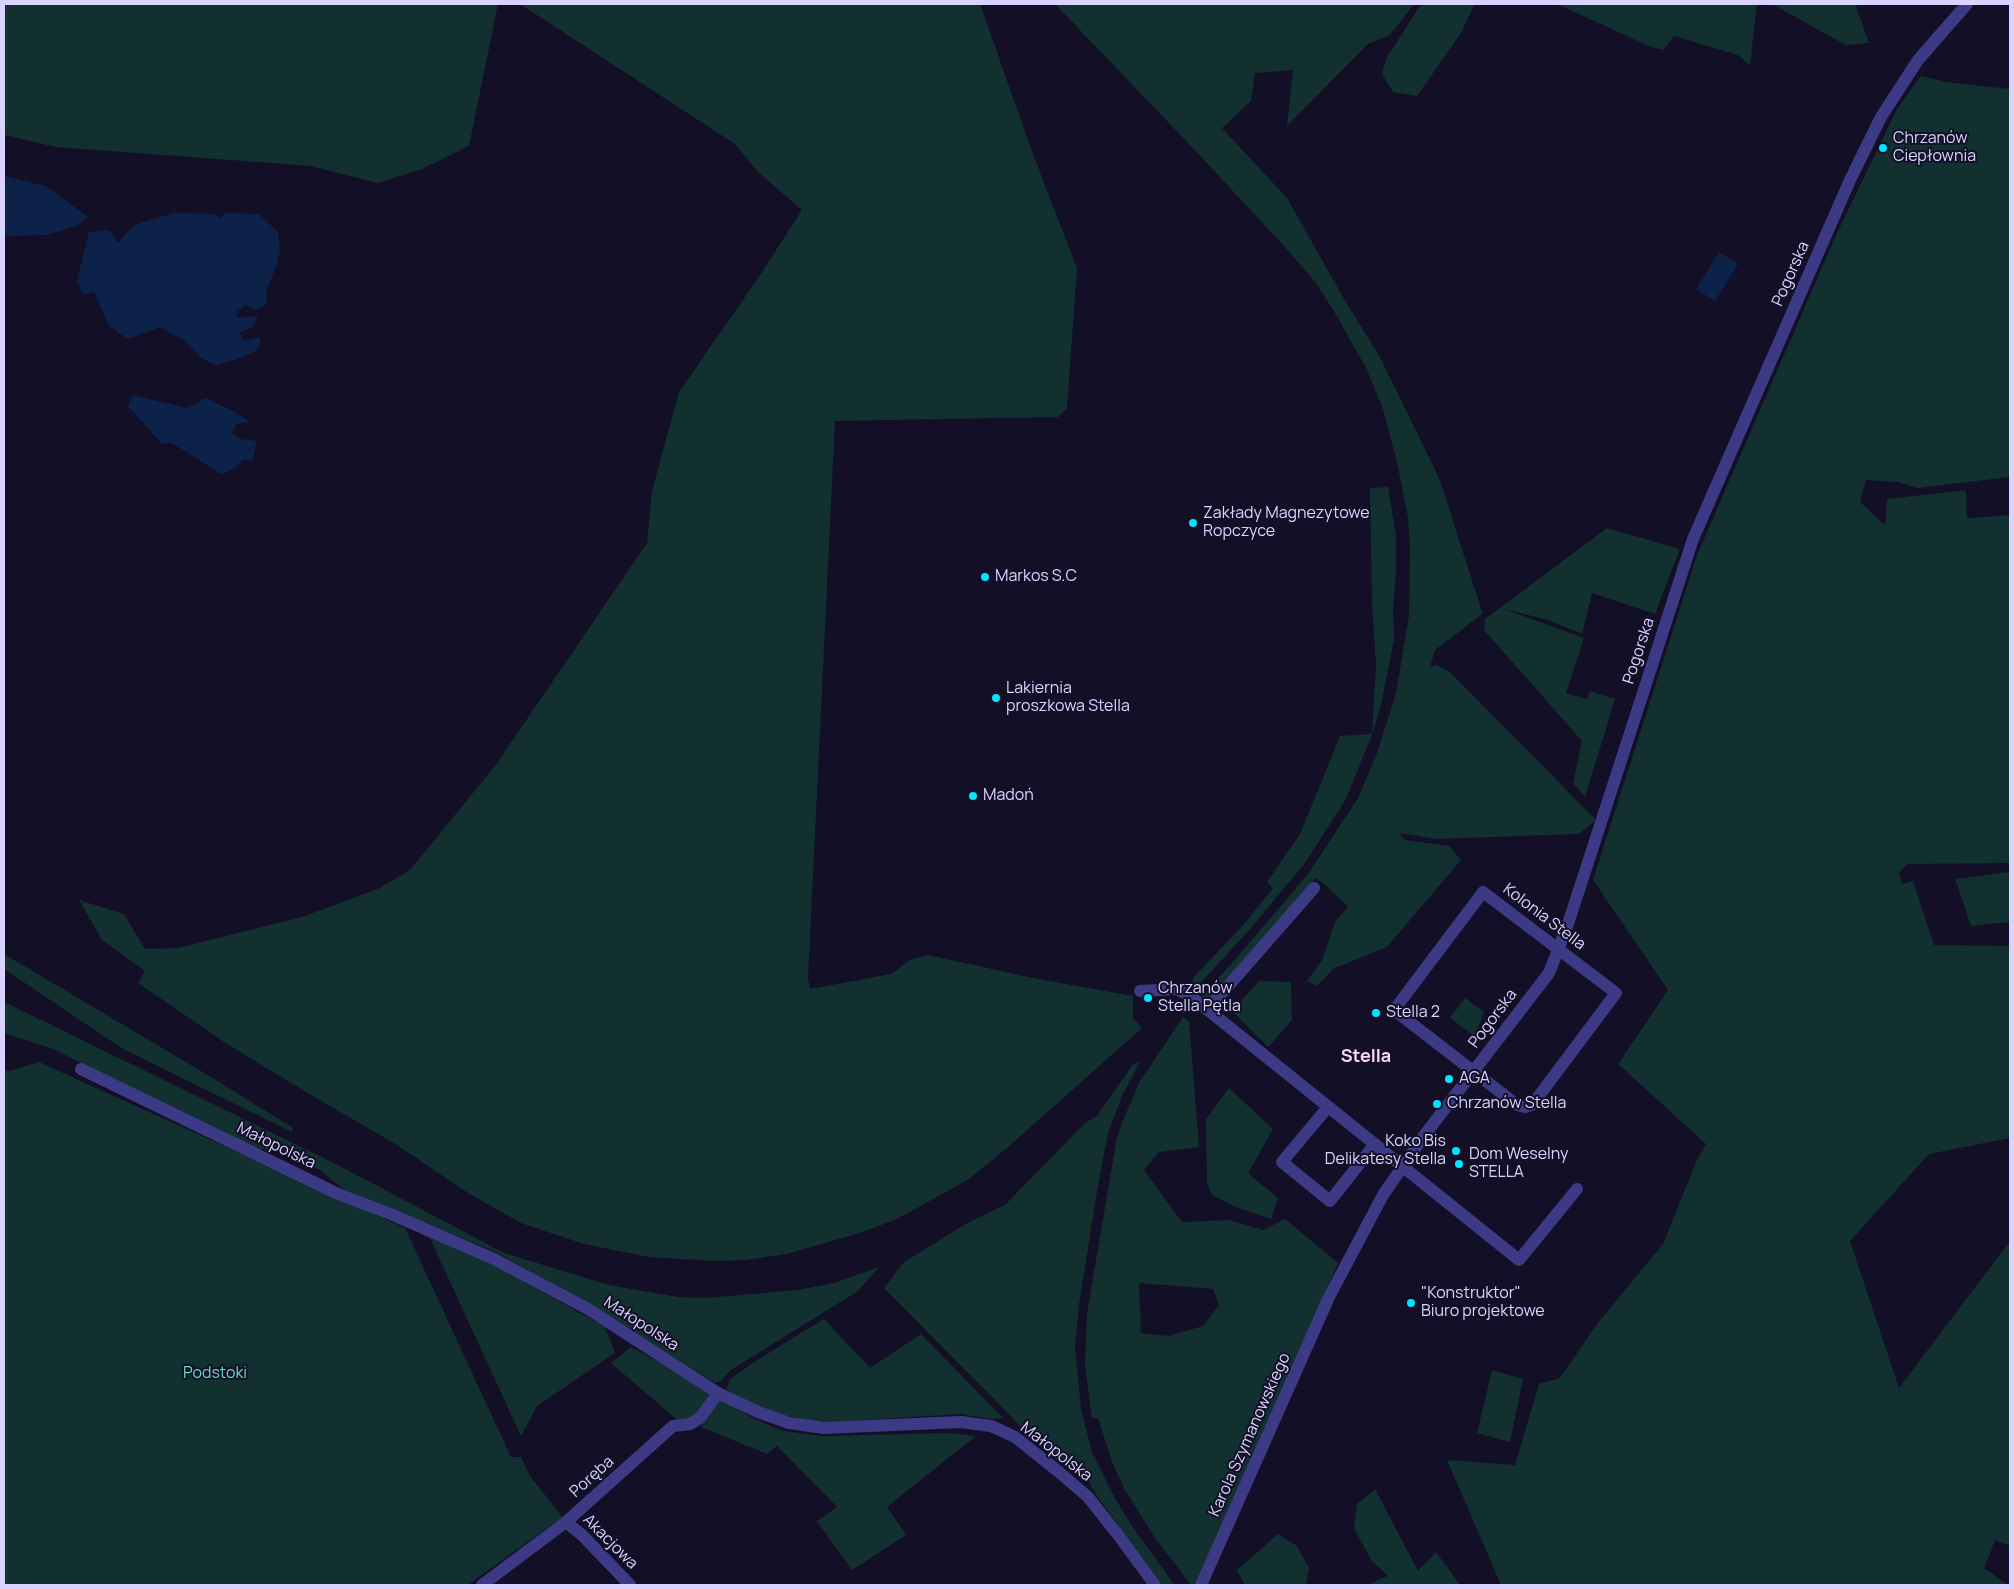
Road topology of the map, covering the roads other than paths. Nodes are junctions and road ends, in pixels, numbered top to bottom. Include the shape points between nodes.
1 (1967, 4) edge
2 (1314, 888) dead end
3 (1559, 950) junction
4 (1140, 991) dead end
5 (1208, 1009) junction
6 (81, 1069) dead end
7 (1474, 1071) junction
8 (1328, 1107) junction
9 (1375, 1144) junction
10 (1402, 1165) junction
11 (1577, 1189) dead end
12 (1329, 1297) joint
13 (718, 1393) junction
14 (566, 1522) junction
15 (482, 1585) edge
16 (630, 1585) edge
17 (1155, 1585) edge
18 (1201, 1585) edge

1 - 3 street, Pogorska via 1918,60 1881,117 1850,180 1693,539
2 - 5 street
3 - 7 street, Pogorska via 1549,973
3 - 7 street, Kolonia Stella via 1616,993 1532,1105 1517,1105
3 - 7 street, Kolonia Stella via 1483,892 1394,1010
4 - 5 street via 1177,989
5 - 8 street
6 - 13 street, Małopolska via 336,1193 494,1259 588,1309
7 - 10 street, Pogorska
8 - 9 street
8 - 9 street via 1282,1162 1330,1201
9 - 10 street
10 - 11 street via 1519,1260
10 - 12 street, Pogorska via 1362,1232
12 - 18 street, Karola Szymanowskiego
13 - 14 street, Poręba via 700,1418 690,1424 673,1426
13 - 17 street, Małopolska via 781,1420 824,1428 961,1422 991,1426 1015,1437 1088,1497
14 - 15 street, Poręba
14 - 16 street, Akacjowa

